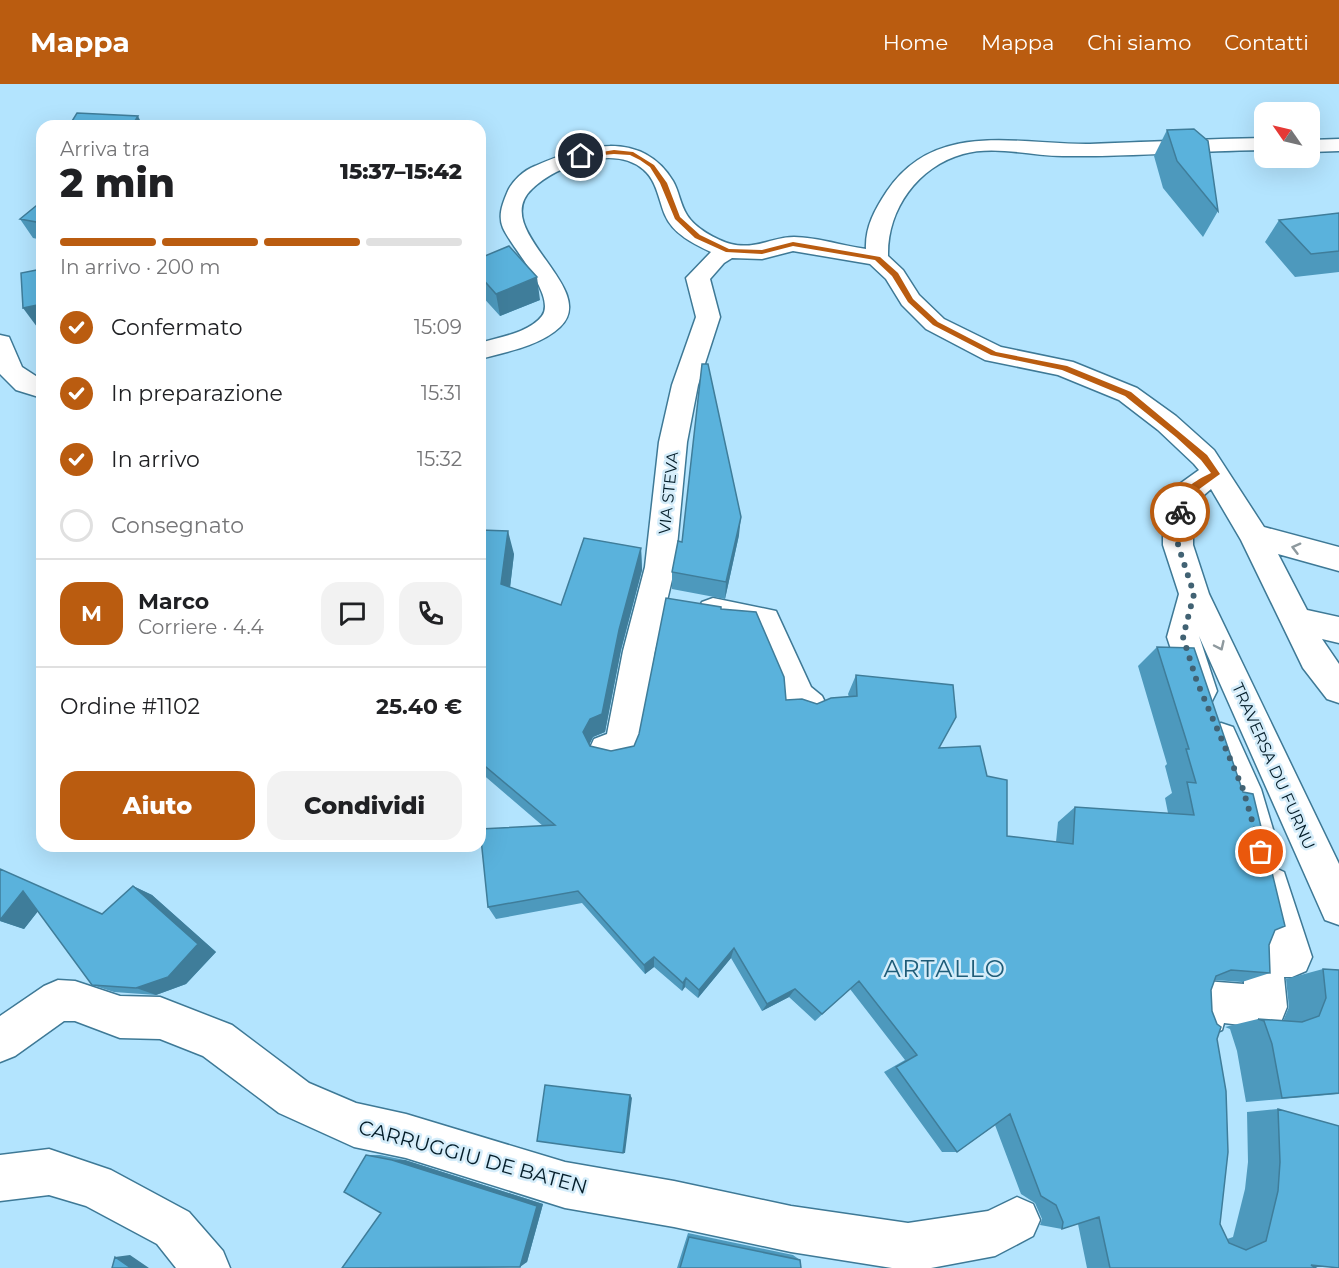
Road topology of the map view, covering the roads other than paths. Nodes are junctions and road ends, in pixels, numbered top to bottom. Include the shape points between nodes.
1 (1254, 144) edge
2 (1339, 145) edge
3 (1320, 146) edge
4 (728, 251) junction
5 (877, 258) junction
6 (0, 343) edge
7 (486, 349) edge
8 (36, 387) edge
9 (1216, 474) junction
10 (1254, 536) junction
11 (1339, 559) edge
12 (1194, 594) junction
13 (652, 601) junction
14 (1297, 621) junction
15 (1339, 630) edge
16 (1339, 689) edge
17 (810, 706) edge
18 (613, 751) edge
19 (1339, 906) edge
20 (1212, 1038) edge
21 (0, 1041) edge
22 (0, 1178) edge
23 (1017, 1220) dead end
24 (206, 1268) edge

1 - 5 street via 957,149 928,163 904,182 877,231
2 - 3 street
4 - 5 street via 762,252 793,244
4 - 7 street via 697,237 677,218 663,183 643,158 631,153 597,153 551,165 519,189 511,209 513,226 554,290 556,311 552,321 530,336
4 - 13 street, VIA STEVA via 698,278 708,317 685,384 673,442 660,567
5 - 9 street via 935,324 994,354 1064,368 1128,394 1182,437
6 - 8 street via 7,367 16,380
9 - 10 street
9 - 12 street, TRAVERSA DU FURNU via 1184,496 1178,518 1178,545
11 -> 10 street
10 - 14 street
12 -> 19 street, TRAVERSA DU FURNU
12 - 20 street via 1183,637 1197,682 1243,789 1292,957 1263,957 1266,1007 1204,1001
13 - 17 street via 765,620 799,697
13 - 18 street, VIA STEVA
14 - 15 street
14 - 16 street via 1315,658
21 - 23 street, CARRUGGIU DE BATEN via 58,1000 75,1000 120,1017 160,1018 217,1040 294,1098 354,1125 406,1136 565,1185 791,1229 908,1247 995,1233
22 - 24 street via 49,1172 96,1186 172,1228

